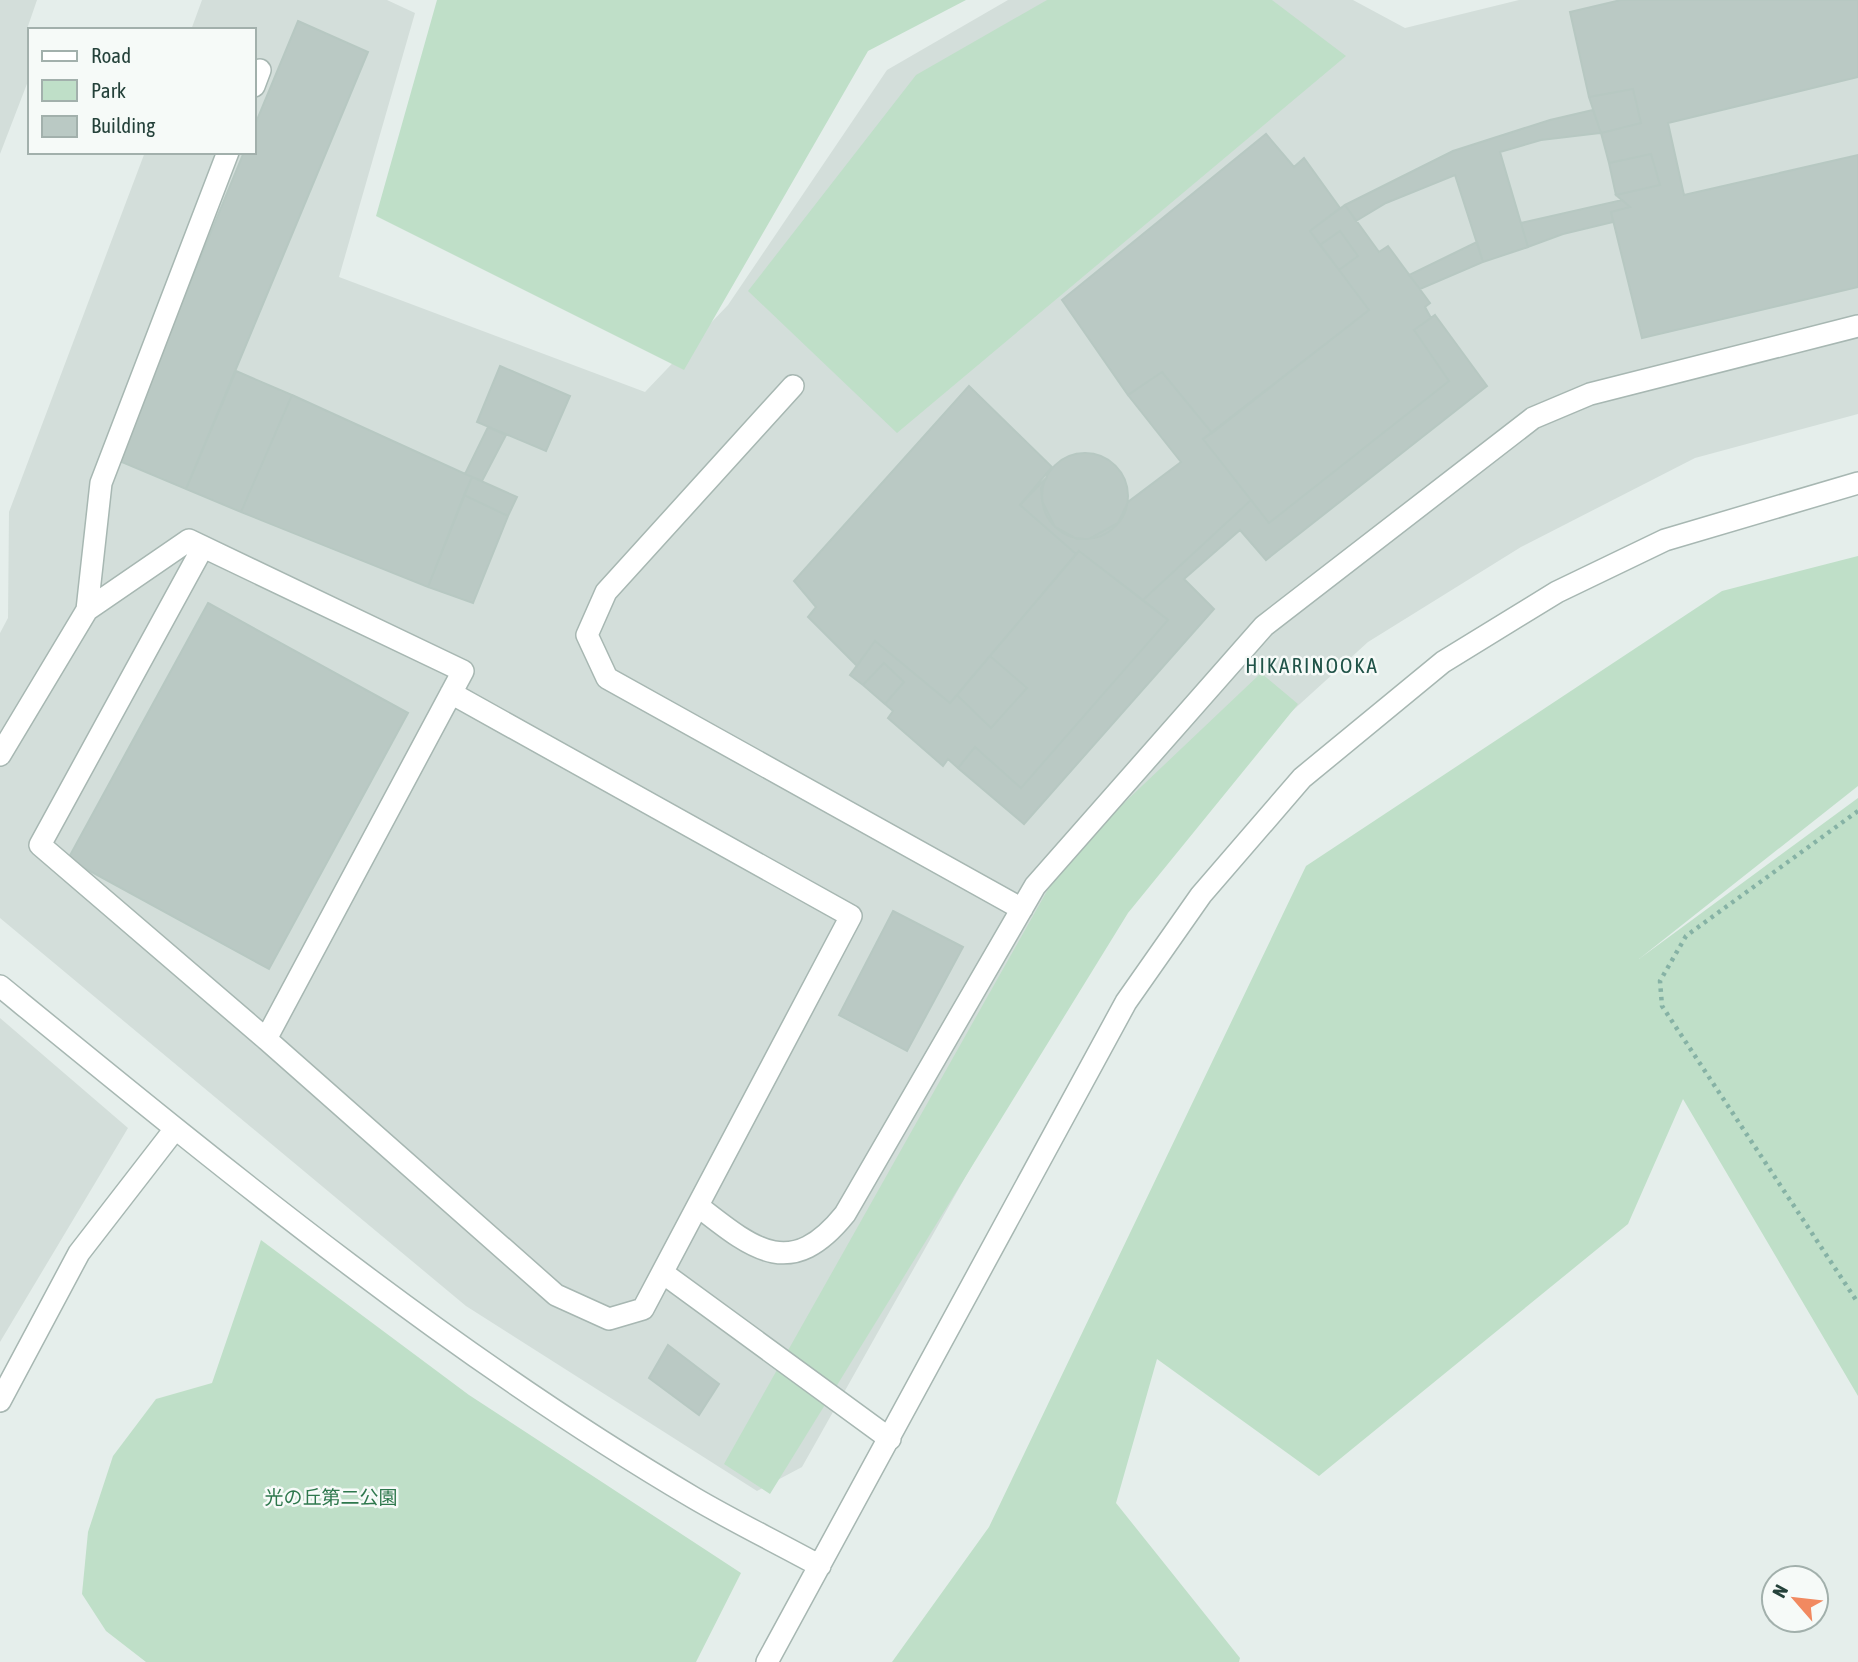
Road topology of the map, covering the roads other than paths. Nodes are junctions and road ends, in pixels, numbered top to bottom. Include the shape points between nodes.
1 (227, 154) edge
2 (1858, 326) edge
3 (793, 386) dead end
4 (1858, 483) edge
5 (203, 547) junction
6 (87, 610) junction
7 (451, 693) junction
8 (0, 755) edge
9 (1022, 909) junction
10 (0, 986) edge
11 (266, 1039) junction
12 (175, 1129) junction
13 (698, 1206) junction
14 (663, 1273) junction
15 (0, 1401) edge
16 (890, 1439) junction
17 (820, 1566) junction
18 (767, 1662) edge

1 - 6 street via 101,483
2 - 9 street via 1590,394 1533,418 1264,626 1035,886
3 - 9 street via 606,592 587,635 607,678
4 - 16 street via 1665,540 1557,592 1443,663 1302,778 1201,895 1126,1002
5 - 6 street via 189,540
5 - 7 street via 463,671
5 - 11 street via 40,845
6 - 8 street
7 - 11 street
7 - 13 street via 851,916
9 - 13 street via 845,1214 816,1246 785,1255 740,1239
10 - 12 street
11 - 14 street via 556,1295 609,1319 643,1309
12 - 15 street via 79,1253
12 - 17 street via 307,1234 530,1394 694,1498
13 - 14 street
14 - 16 street
16 - 17 street
17 - 18 street

